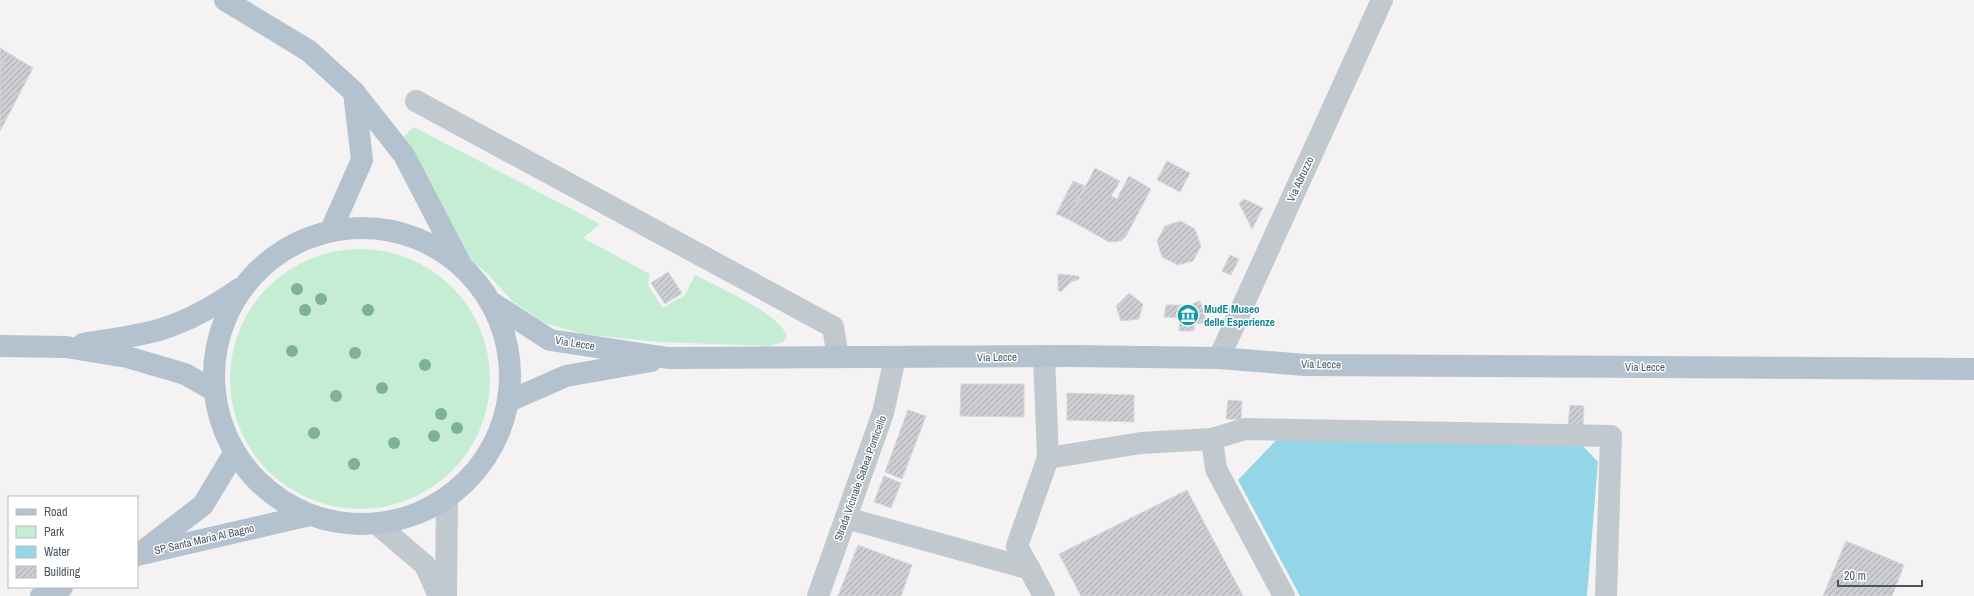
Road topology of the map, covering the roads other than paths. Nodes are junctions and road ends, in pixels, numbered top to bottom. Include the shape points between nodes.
1 (225, 0) edge
2 (1382, 0) edge
3 (354, 92) junction
4 (416, 101) dead end
5 (331, 230) junction
6 (461, 265) junction
7 (244, 286) junction
8 (491, 302) junction
9 (0, 346) edge
10 (66, 347) junction
11 (838, 356) junction
12 (1044, 356) junction
13 (668, 358) junction
14 (896, 358) junction
15 (1219, 358) junction
16 (1974, 368) edge
17 (215, 391) junction
18 (509, 401) junction
19 (1212, 439) junction
20 (235, 452) junction
21 (1048, 458) junction
22 (446, 499) junction
23 (310, 515) junction
24 (846, 518) junction
25 (378, 524) junction
26 (139, 554) edge
27 (1030, 569) junction
28 (60, 588) edge
29 (41, 596) edge
30 (439, 596) edge
31 (446, 596) edge
32 (818, 596) edge
33 (1044, 596) edge
34 (1284, 596) edge
35 (1606, 596) edge

1 - 3 main road via 309,51
2 - 15 street, Via Abruzzo
3 - 5 main road via 362,160
3 - 6 main road via 404,155
4 - 11 street via 833,327
5 - 6 main road via 377,228 422,240
5 - 7 main road via 298,242 268,260
6 - 8 main road
7 - 10 main road via 212,308 162,329
7 - 17 main road via 225,318 221,332 215,354
8 - 13 main road, Via Lecce via 550,340
8 - 18 main road via 509,350
9 - 10 main road
10 - 17 main road via 153,364 185,374
11 - 13 main road, Via Lecce via 756,359
11 - 14 main road, Via Lecce
12 - 14 main road, Via Lecce
12 - 15 main road, Via Lecce
12 - 21 street
13 - 18 main road, Via Lecce via 566,376
14 - 24 street, Strada Vicinale Sabea Ponticello via 884,413
15 - 16 main road, Via Lecce via 1306,365
17 - 20 main road via 222,423
18 - 22 main road via 497,439 476,472
19 - 21 street via 1141,443
19 - 34 street via 1216,469
19 - 35 street via 1245,428 1611,436
20 - 23 main road via 255,478 280,500
20 - 26 main road, SP Santa Maria Al Bagno via 203,505
21 - 27 street via 1017,546
22 - 25 main road via 414,516
22 - 31 street
23 - 25 main road via 343,523
23 - 26 main road, SP Santa Maria Al Bagno
24 - 27 street
24 - 32 street, Strada Vicinale Sabea Ponticello
25 - 30 street via 425,565
27 - 33 street
28 - 29 main road

